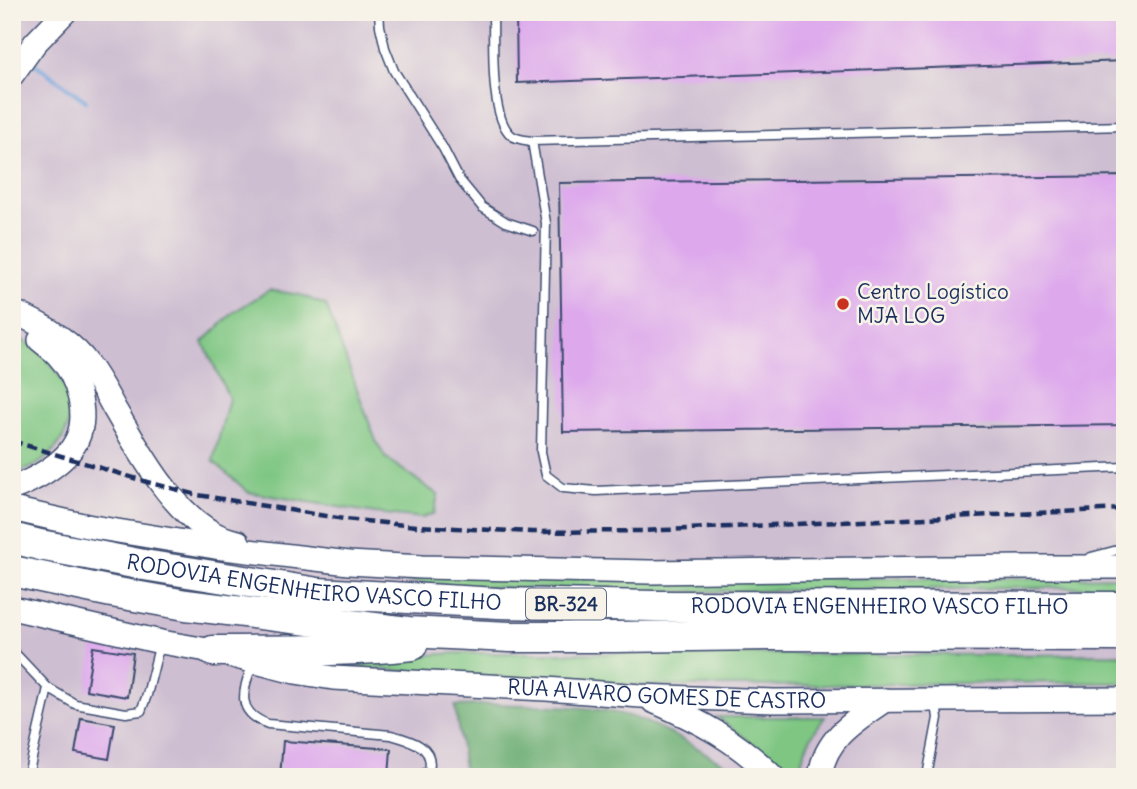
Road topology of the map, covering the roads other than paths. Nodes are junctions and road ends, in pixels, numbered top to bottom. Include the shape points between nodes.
1 (65, 12) edge
2 (379, 12) edge
3 (493, 12) edge
4 (12, 75) edge
5 (1125, 126) edge
6 (532, 141) junction
7 (533, 231) dead end
8 (12, 311) edge
9 (12, 327) edge
10 (1125, 467) edge
11 (12, 488) edge
12 (12, 509) edge
13 (12, 538) edge
14 (1125, 548) edge
15 (302, 556) junction
16 (1022, 567) junction
17 (1125, 567) edge
18 (12, 571) edge
19 (1125, 607) edge
20 (12, 608) edge
21 (1125, 636) edge
22 (510, 637) junction
23 (161, 642) junction
24 (12, 650) edge
25 (213, 650) junction
26 (253, 662) junction
27 (48, 688) junction
28 (640, 696) junction
29 (885, 699) junction
30 (1125, 699) edge
31 (936, 700) junction
32 (927, 776) edge
33 (25, 777) edge
34 (419, 777) edge
35 (774, 777) edge
36 (820, 777) edge

1 - 4 main road
2 - 7 lane via 394,71 459,179 482,207
3 - 6 lane via 499,113 511,134
5 - 6 lane
6 - 10 lane via 546,223 541,452 546,475 563,488 596,491
8 - 15 main road via 36,321 83,358 155,475 199,523 236,542
9 - 11 main road via 40,339 59,356 78,390 82,413 80,432 62,460
12 - 15 main road via 215,547
13 - 19 highway, RODOVIA ENGENHEIRO VASCO FILHO / BR-324 via 318,593 655,606
14 - 16 lane
15 - 16 main road via 422,568 637,572
16 - 17 main road
18 - 22 highway, RODOVIA ENGENHEIRO VASCO FILHO / BR-324 via 186,605 408,632
20 - 23 main road
21 - 22 highway, RODOVIA ENGENHEIRO VASCO FILHO / BR-324
22 - 25 highway via 381,648
23 - 25 main road
23 - 27 lane via 141,711 126,713 75,704
24 - 27 lane
25 - 26 main road, RUA ALVARO GOMES DE CASTRO
26 - 28 main road, RUA ALVARO GOMES DE CASTRO via 333,678
26 - 34 lane via 243,692 258,720 407,740 424,747 431,762
27 - 33 lane
28 - 29 main road, RUA ALVARO GOMES DE CASTRO
28 - 35 main road via 714,730
29 - 31 main road, RUA ALVARO GOMES DE CASTRO
29 - 36 main road via 834,740
30 - 31 main road, RUA ALVARO GOMES DE CASTRO
31 - 32 lane via 938,718

